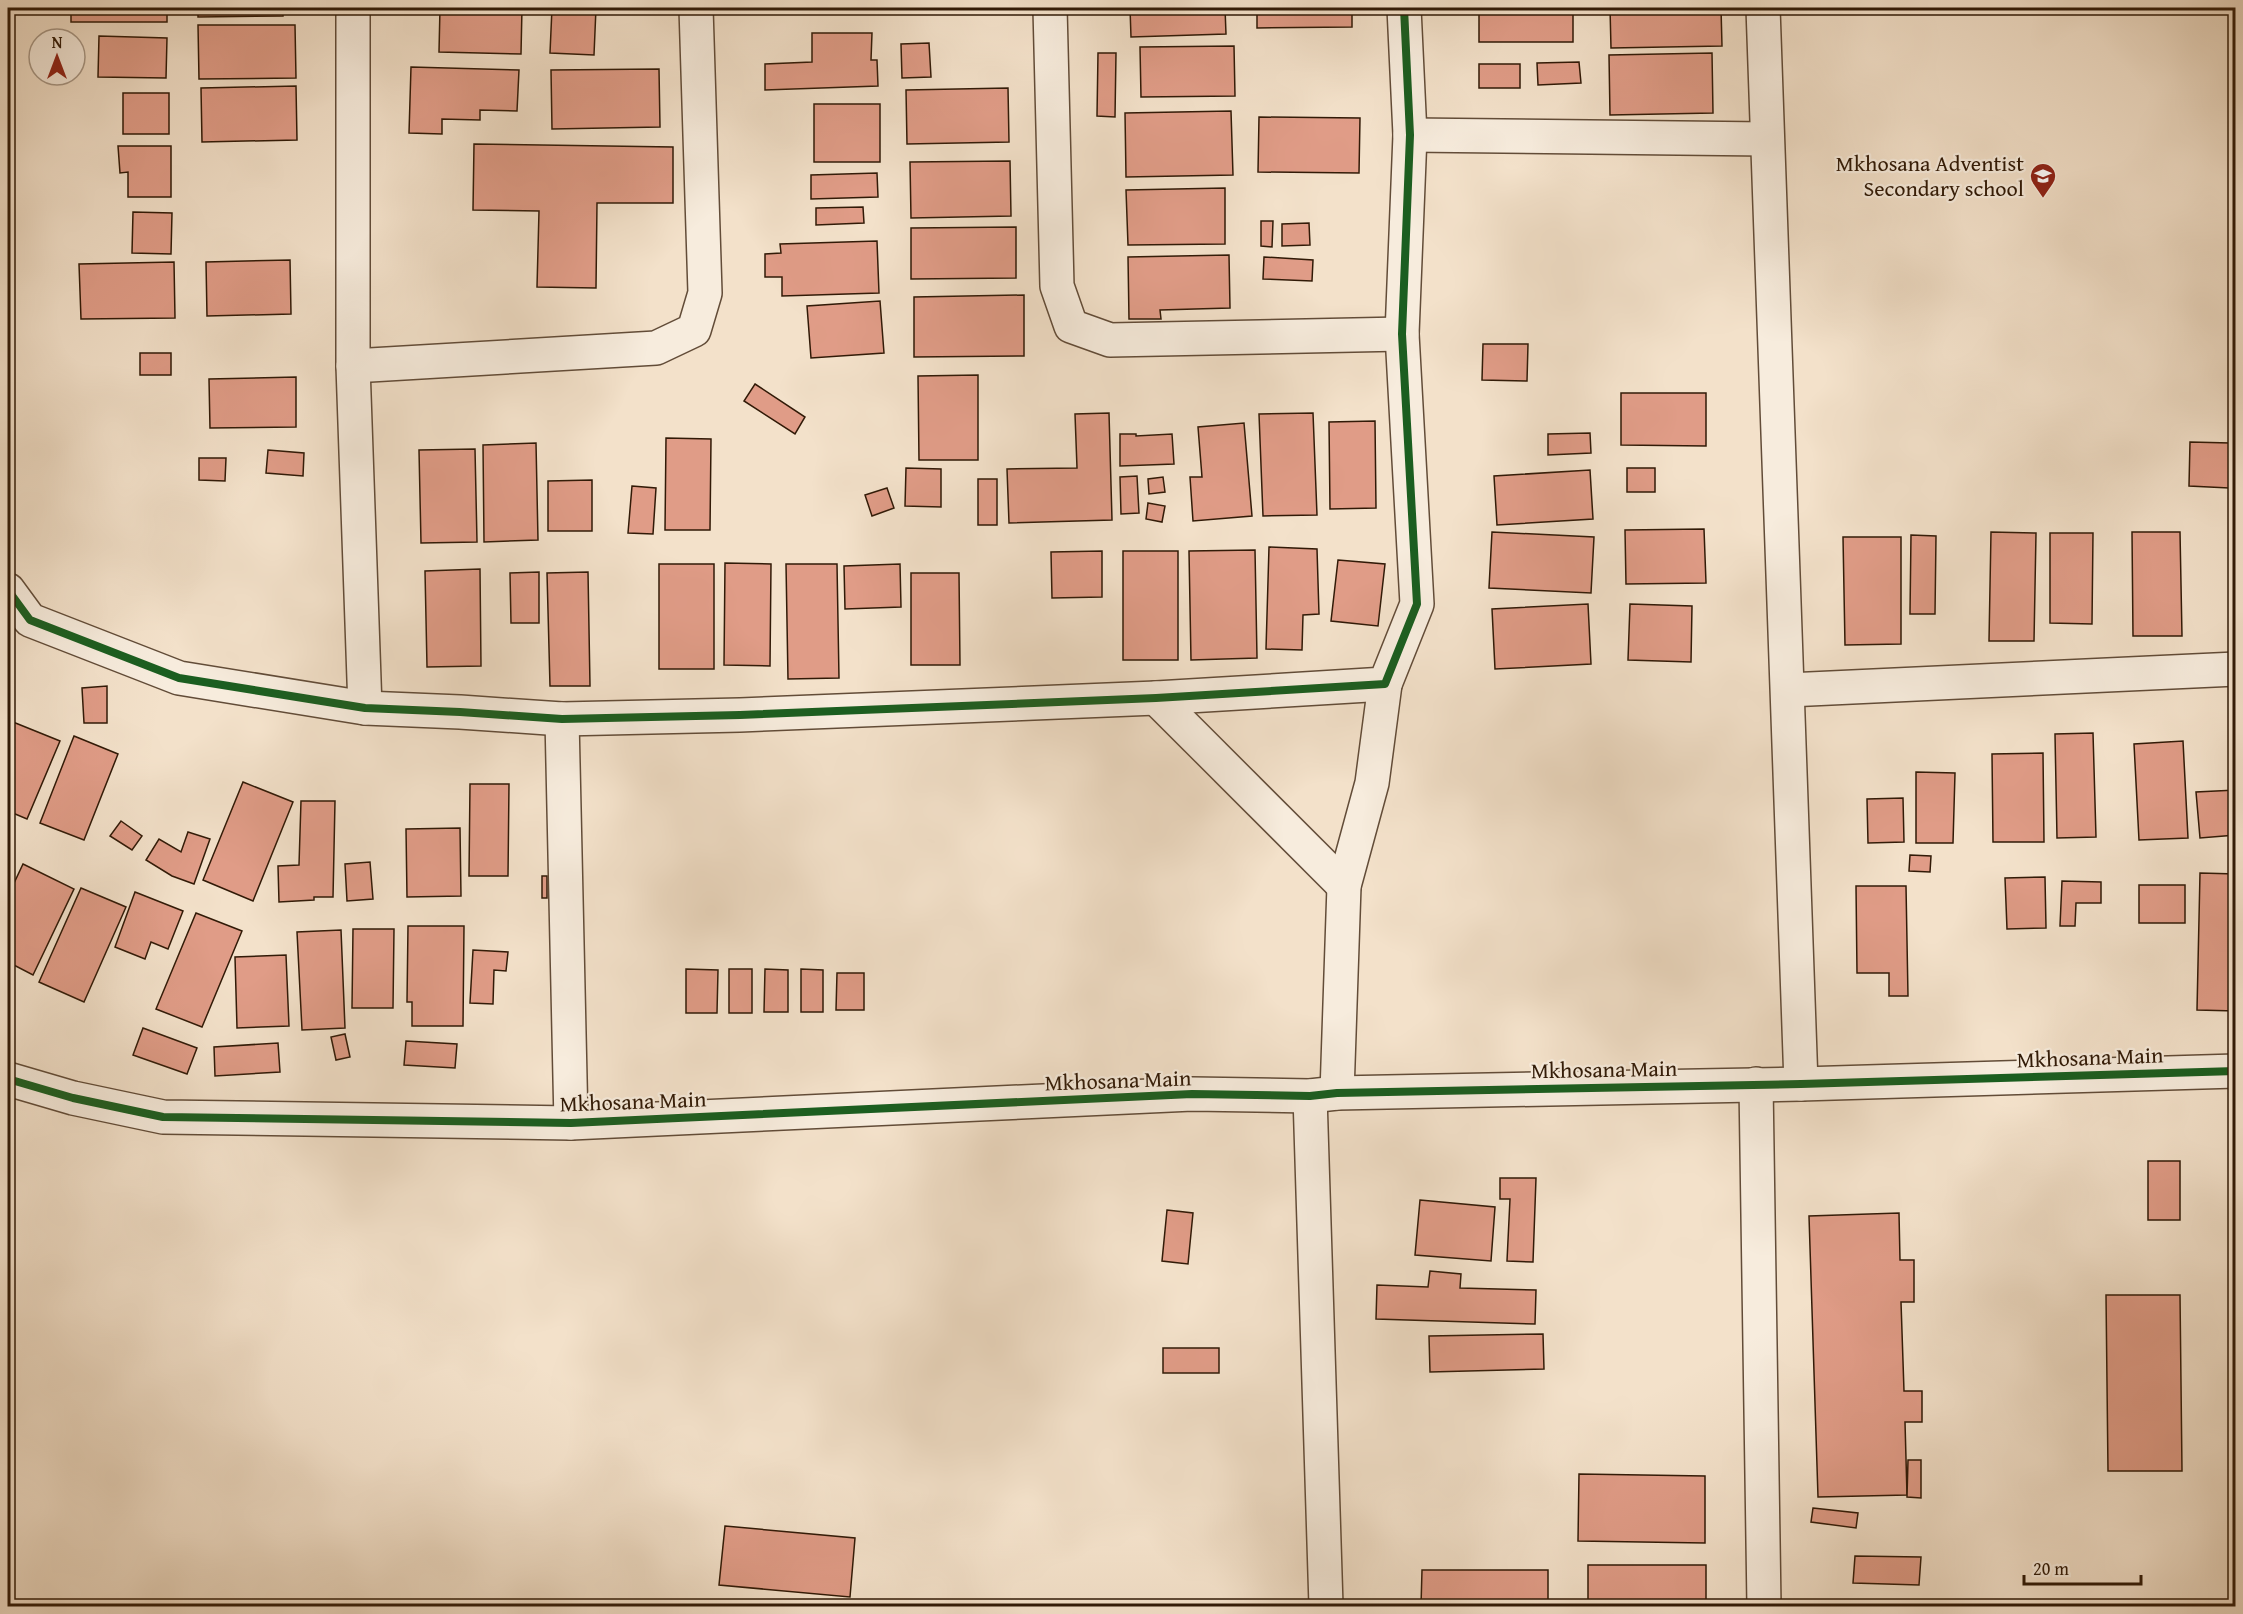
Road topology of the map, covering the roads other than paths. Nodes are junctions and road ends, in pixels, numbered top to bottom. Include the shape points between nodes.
1 (353, 8) edge
2 (696, 8) edge
3 (1050, 8) edge
4 (1404, 8) edge
5 (1763, 8) edge
6 (1410, 135) junction
7 (1767, 139) junction
8 (1402, 334) junction
9 (353, 366) junction
10 (8, 590) edge
11 (2235, 669) edge
12 (1385, 684) junction
13 (1788, 690) junction
14 (1156, 698) junction
15 (364, 708) junction
16 (562, 719) junction
17 (1344, 886) junction
18 (2235, 1071) edge
19 (8, 1079) edge
20 (1756, 1084) junction
21 (1801, 1084) junction
22 (1323, 1094) junction
23 (571, 1123) junction
24 (1326, 1606) edge
25 (1764, 1606) edge

1 - 9 street
2 - 9 street via 705,293 694,330 656,348
3 - 8 street via 1057,286 1071,326 1110,340
4 - 6 street
5 - 7 street
6 - 7 street
6 - 8 street
7 - 13 street
8 - 12 street via 1417,604
9 - 15 street
10 - 15 street via 30,620 179,678
11 - 13 street
12 - 14 street
12 - 17 street via 1372,783
13 - 21 street
14 - 16 street
14 - 17 street
15 - 16 street
16 - 23 street
17 - 22 street
18 - 21 street, Mkhosana Main
19 - 23 street, Mkhosana Main via 72,1098 163,1117
20 - 21 street, Mkhosana Main
20 - 22 street, Mkhosana Main
20 - 25 street
22 - 23 street, Mkhosana Main via 1192,1094
22 - 24 street

